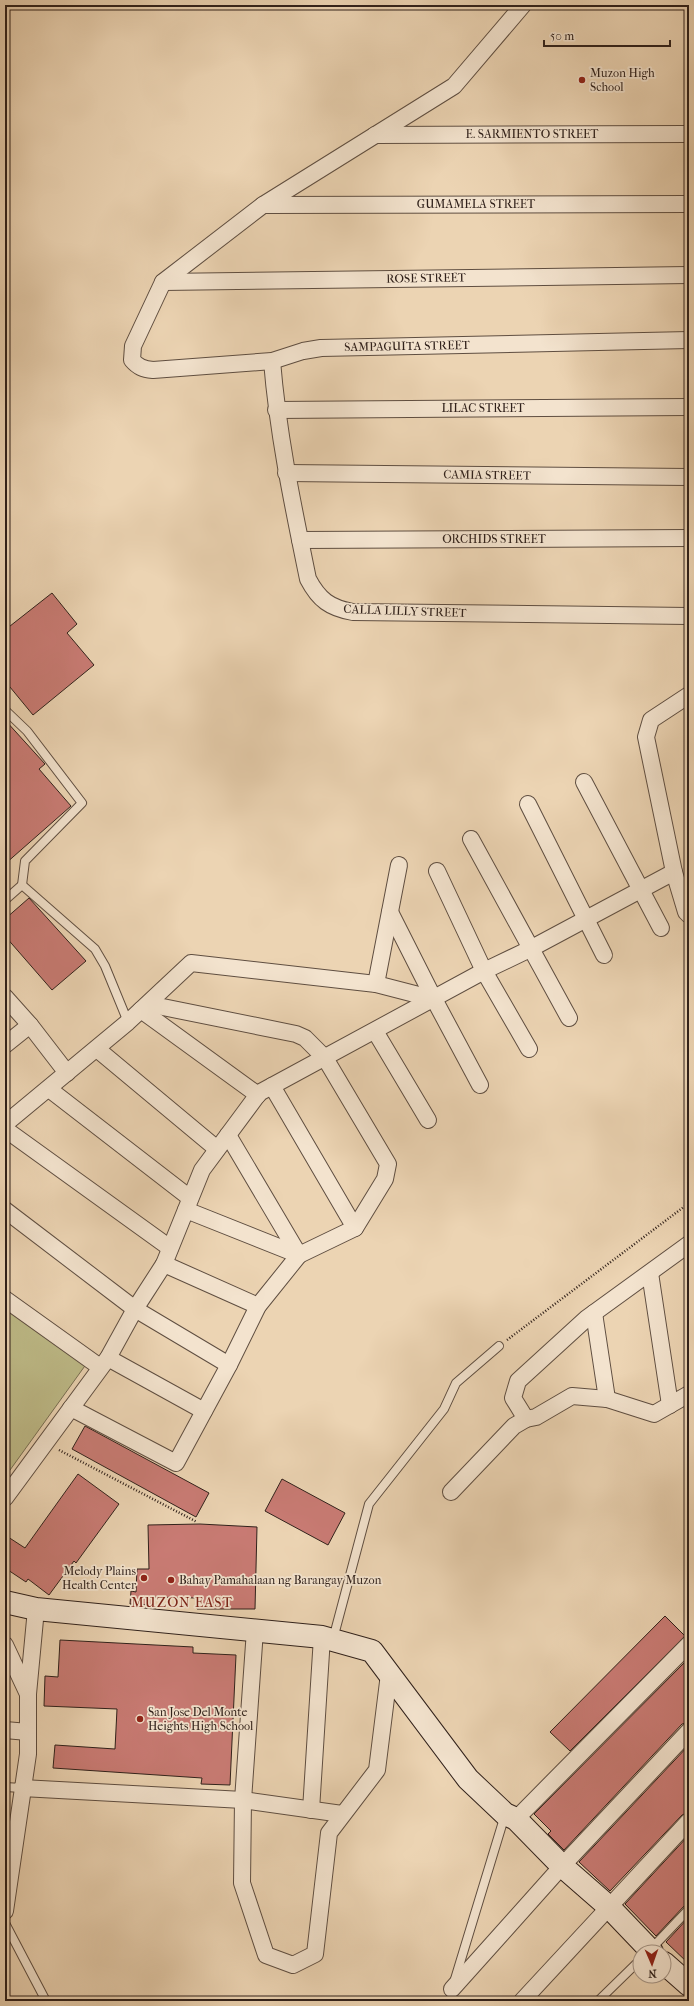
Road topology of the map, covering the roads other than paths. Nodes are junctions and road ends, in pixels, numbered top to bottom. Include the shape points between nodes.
1 (523, 5) edge
2 (689, 134) edge
3 (374, 135) junction
4 (689, 204) edge
5 (263, 205) junction
6 (689, 275) edge
7 (163, 282) junction
8 (689, 340) edge
9 (272, 361) junction
10 (689, 407) edge
11 (276, 410) junction
12 (286, 473) junction
13 (689, 477) edge
14 (689, 538) edge
15 (300, 540) junction
16 (689, 616) edge
17 (689, 695) edge
18 (5, 710) edge
19 (584, 782) dead end
20 (528, 804) dead end
21 (471, 839) dead end
22 (400, 865) dead end
23 (437, 872) dead end
24 (674, 872) junction
25 (22, 885) junction
26 (640, 890) junction
27 (5, 900) edge
28 (390, 912) junction
29 (689, 915) edge
30 (587, 919) junction
31 (661, 928) dead end
32 (530, 949) junction
33 (604, 955) dead end
34 (484, 971) junction
35 (376, 984) junction
36 (5, 997) edge
37 (434, 999) junction
38 (144, 1007) junction
39 (569, 1018) dead end
40 (128, 1022) junction
41 (30, 1024) junction
42 (375, 1031) junction
43 (5, 1045) edge
44 (97, 1049) junction
45 (529, 1050) dead end
46 (325, 1058) junction
47 (68, 1073) junction
48 (480, 1085) dead end
49 (272, 1086) junction
50 (49, 1089) junction
51 (258, 1095) junction
52 (428, 1120) dead end
53 (5, 1124) edge
54 (5, 1129) edge
55 (228, 1135) junction
56 (217, 1149) junction
57 (188, 1204) junction
58 (5, 1210) edge
59 (355, 1228) junction
60 (689, 1244) edge
61 (170, 1248) junction
62 (299, 1255) junction
63 (164, 1264) junction
64 (650, 1273) junction
65 (5, 1299) edge
66 (258, 1306) junction
67 (135, 1309) junction
68 (594, 1313) junction
69 (499, 1346) road end
70 (104, 1362) junction
71 (229, 1365) junction
72 (689, 1394) edge
73 (606, 1398) junction
74 (670, 1405) junction
75 (71, 1408) junction
76 (204, 1411) junction
77 (526, 1419) junction
78 (451, 1492) dead end
79 (5, 1498) edge
80 (5, 1602) edge
81 (36, 1609) junction
82 (255, 1630) junction
83 (328, 1639) junction
84 (689, 1644) edge
85 (5, 1645) edge
86 (389, 1674) junction
87 (28, 1694) junction
88 (5, 1730) edge
89 (689, 1731) edge
90 (28, 1732) junction
91 (5, 1787) edge
92 (22, 1788) junction
93 (243, 1800) junction
94 (311, 1810) junction
95 (342, 1814) junction
96 (511, 1816) junction
97 (689, 1821) edge
98 (9, 1852) edge
99 (562, 1866) junction
100 (609, 1907) junction
101 (689, 1909) edge
102 (5, 1911) edge
103 (5, 1923) edge
104 (641, 1944) edge
105 (660, 1944) edge
106 (632, 1971) edge
107 (672, 1972) edge
108 (689, 1985) edge
109 (452, 1995) edge
110 (46, 2001) edge
111 (522, 2001) edge
112 (598, 2001) edge

1 - 3 street via 454,86
2 - 3 street, E. SARMIENTO STREET
3 - 5 street
4 - 5 street, GUMAMELA STREET
5 - 7 street
6 - 7 street, ROSE STREET
7 - 9 street, SAMPAGUITA STREET via 133,346 132,360 137,366 153,370
8 - 9 street, SAMPAGUITA STREET via 321,348
9 - 11 street, CALLA LILLY STREET
10 - 11 street, LILAC STREET
11 - 12 street, CALLA LILLY STREET
12 - 13 street, CAMIA STREET
12 - 15 street, CALLA LILLY STREET
14 - 15 street, ORCHIDS STREET
15 - 16 street, CALLA LILLY STREET via 308,579 315,592 338,610
17 - 24 street via 651,720 646,737
18 - 25 lane via 27,730 82,803 24,860
19 - 26 street
20 - 30 street
21 - 32 street
22 - 28 street
23 - 34 street
24 - 26 street
24 - 29 street
25 - 27 lane
25 - 40 lane via 95,949 105,966
26 - 30 street
26 - 31 street
28 - 35 street
28 - 37 street
30 - 32 street
30 - 33 street
32 - 34 street
32 - 39 street
34 - 37 street
34 - 45 street
35 - 37 street
35 - 38 street via 191,963
36 - 41 street
37 - 42 street
37 - 48 street
38 - 40 street
38 - 46 street via 296,1034 305,1038
38 - 51 street
40 - 44 street
41 - 43 street
41 - 47 street
42 - 46 street
42 - 52 street
44 - 47 street
44 - 56 street
46 - 49 street
46 - 59 street via 388,1164 386,1179
47 - 50 street
49 - 51 street
49 - 59 street
50 - 53 street
50 - 57 street
51 - 55 street
54 - 61 street
55 - 56 street
55 - 62 street
56 - 57 street via 202,1170
57 - 61 street
57 - 62 street
58 - 67 street
59 - 62 street
60 - 64 street
61 - 63 street
62 - 66 street
63 - 66 street
63 - 67 street
64 - 68 street
64 - 74 street
65 - 70 street
66 - 71 street
67 - 70 street
67 - 71 street
68 - 73 street
68 - 77 street via 518,1381 513,1398
69 - 83 lane via 456,1383 444,1410 369,1504
70 - 75 street
70 - 76 street
71 - 76 street
72 - 74 street
73 - 74 street via 654,1414
73 - 77 street via 572,1396 536,1417
75 - 76 street via 176,1463
75 - 79 street
77 - 78 street via 514,1426
80 - 81 street
81 - 82 street
81 - 87 street
82 - 83 street
82 - 93 street
83 - 86 street via 372,1651
83 - 94 street
84 - 96 street
85 - 87 street
86 - 95 street via 377,1770
86 - 96 street via 468,1779
87 - 90 street
88 - 90 street
89 - 99 street
90 - 92 street via 28,1754
91 - 92 lane
92 - 93 street
92 - 98 street
93 - 94 street
93 - 95 street via 242,1883 266,1955 293,1965 316,1954 329,1833
94 - 95 street
96 - 99 street
96 - 109 lane
97 - 100 street
98 - 102 street
99 - 100 street
99 - 109 street
100 - 104 street
100 - 111 street
101 - 105 lane
103 - 110 lane
106 - 112 lane
107 - 108 street

